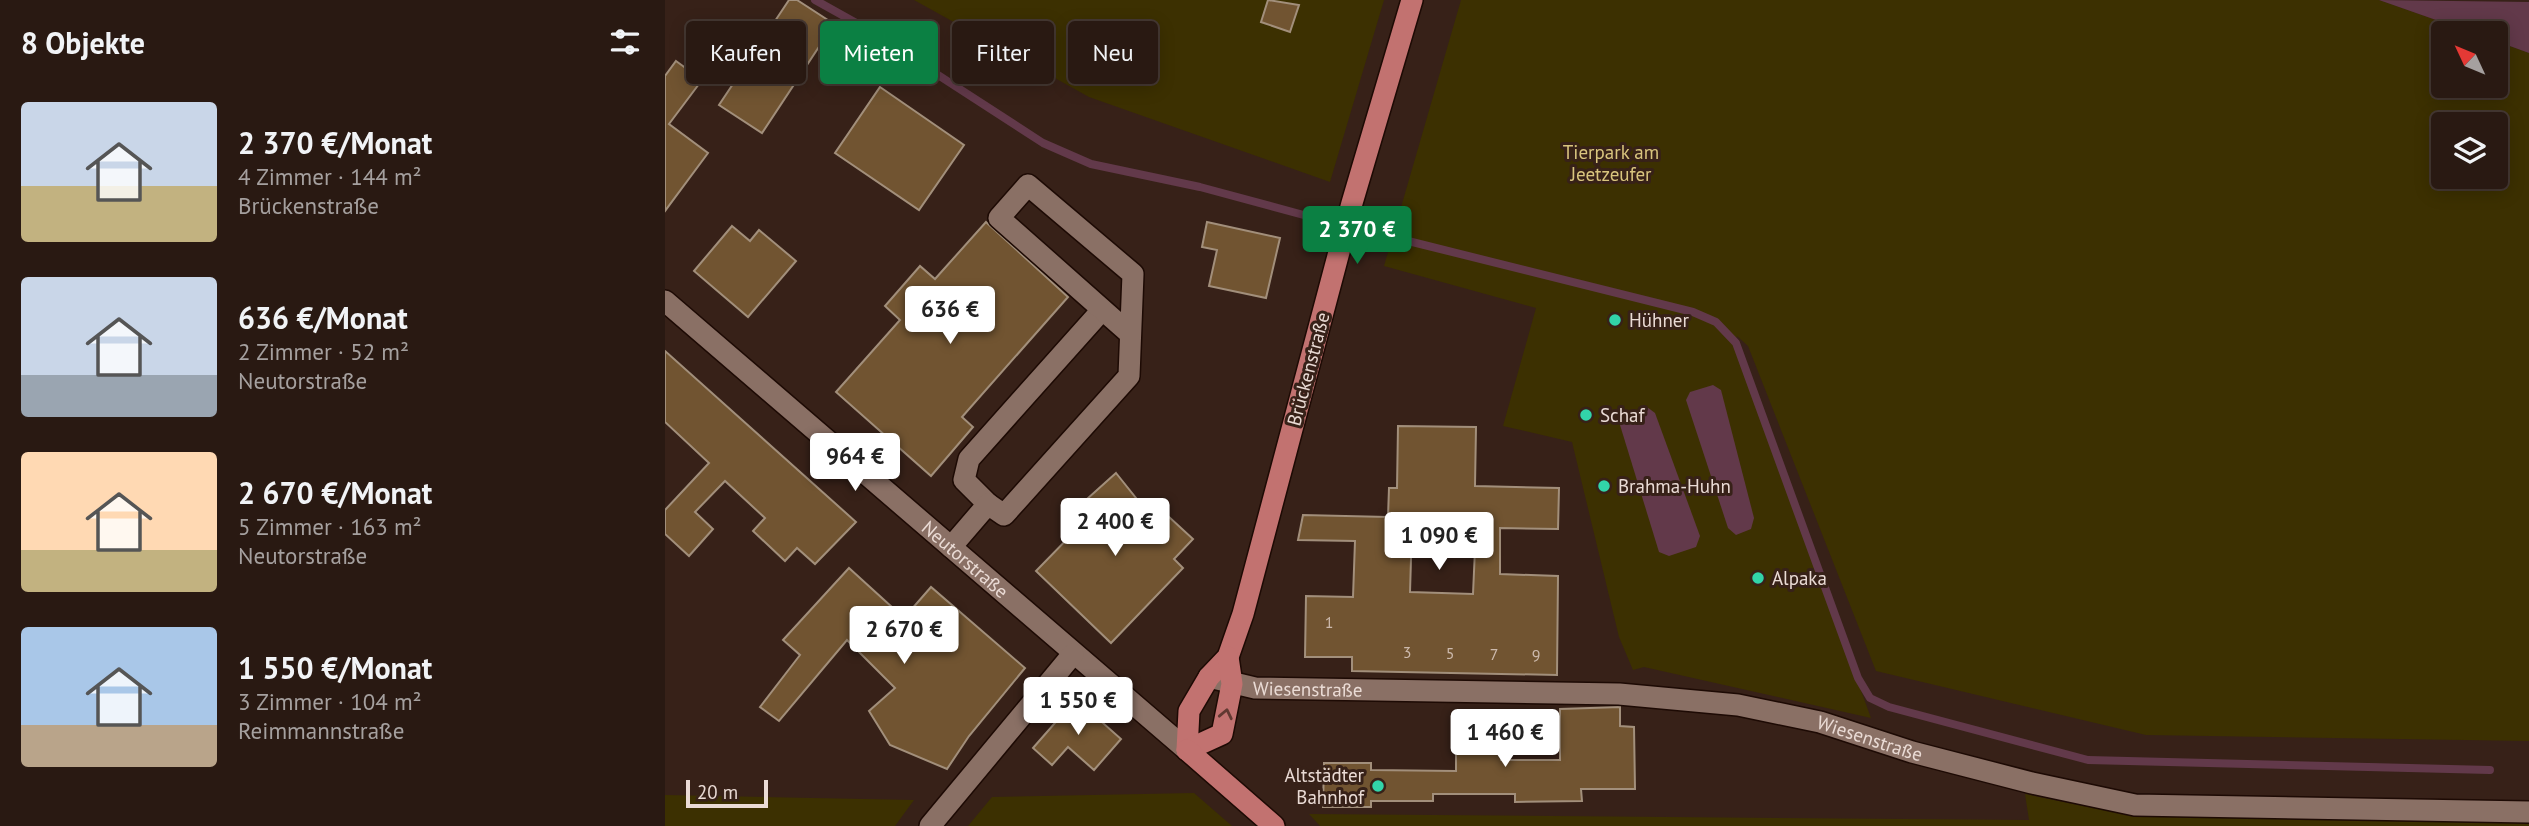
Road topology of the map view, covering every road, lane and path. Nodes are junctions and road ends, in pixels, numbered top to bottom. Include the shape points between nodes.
1 (1412, 0) edge
2 (665, 300) edge
3 (1102, 310) junction
4 (1129, 333) junction
5 (988, 504) junction
6 (951, 547) junction
7 (1073, 654) junction
8 (1228, 657) junction
9 (1209, 677) junction
10 (1232, 684) junction
11 (1187, 751) junction
12 (2529, 811) edge
13 (930, 826) edge
14 (1274, 826) edge

1 - 8 main road, Brückenstraße
2 - 6 street, Neutorstraße
3 - 4 street
3 - 4 street via 999,218 1028,185 1133,274
3 - 5 street via 969,459 964,480
4 - 5 street via 1129,376 1004,515
5 - 6 street
6 - 7 street, Neutorstraße
7 - 11 street, Neutorstraße
7 - 13 street
8 - 9 main road, Brückenstraße
8 - 10 main road, Brückenstraße
9 - 10 street, Wiesenstraße
9 - 11 main road, Brückenstraße via 1189,711
11 -> 10 main road, Brückenstraße via 1222,733
10 - 12 street, Wiesenstraße via 1619,694 1738,705 1821,722 1912,752 2032,783 2135,805
11 - 14 main road

